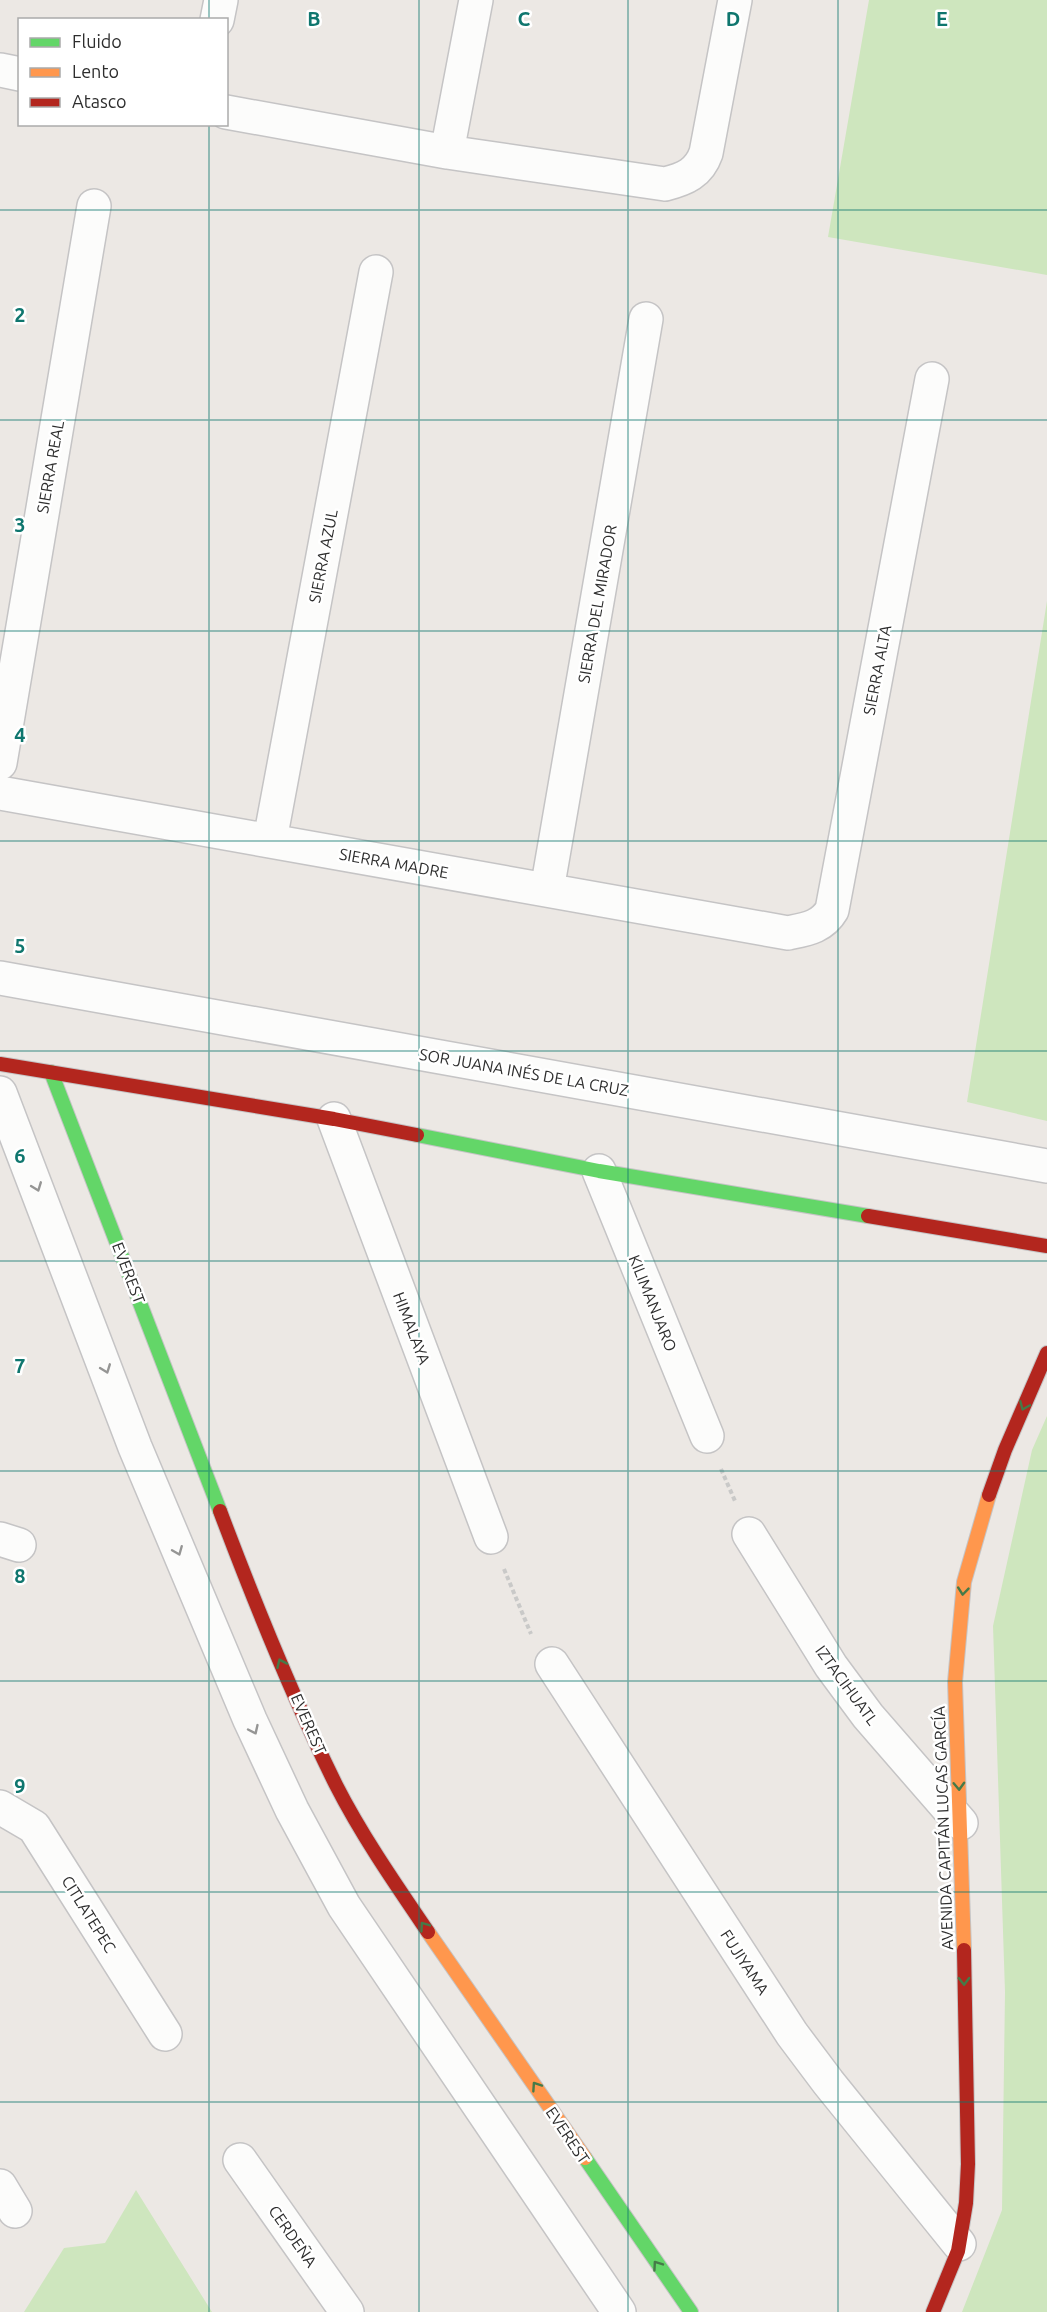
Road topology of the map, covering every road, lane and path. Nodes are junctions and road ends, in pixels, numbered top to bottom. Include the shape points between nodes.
1 (221, 0) edge
2 (476, 0) edge
3 (735, 0) edge
4 (217, 18) edge
5 (0, 70) edge
6 (18, 74) edge
7 (228, 112) edge
8 (447, 152) junction
9 (94, 206) dead end
10 (376, 272) dead end
11 (646, 319) dead end
12 (932, 379) dead end
13 (0, 764) edge
14 (0, 793) edge
15 (270, 840) junction
16 (547, 890) junction
17 (788, 933) joint
18 (0, 978) edge
19 (0, 1064) edge
20 (51, 1072) junction
21 (0, 1093) edge
22 (334, 1119) junction
23 (1047, 1166) edge
24 (599, 1171) junction
25 (1047, 1246) edge
26 (1047, 1353) edge
27 (707, 1436) joint
28 (749, 1534) joint
29 (491, 1537) joint
30 (552, 1664) joint
31 (0, 1807) edge
32 (961, 1823) junction
33 (165, 2034) dead end
34 (240, 2160) dead end
35 (960, 2244) junction
36 (346, 2312) edge
37 (619, 2312) edge
38 (691, 2312) edge
39 (933, 2312) edge

1 - 4 street
2 - 8 street
3 - 8 street via 706,153 702,164 683,180 665,184
5 - 6 street
7 - 8 street
9 - 13 street, SIERRA REAL
10 - 15 street, SIERRA AZUL
11 - 16 street, SIERRA DEL MIRADOR
12 - 17 street, SIERRA ALTA via 832,910 826,920 812,928
14 - 15 street, SIERRA MADRE
15 - 16 street, SIERRA MADRE
16 - 17 street, SIERRA MADRE
18 - 23 street, SOR JUANA INÉS DE LA CRUZ
19 - 20 street
20 - 22 street
38 -> 20 street, EVEREST via 393,1881 337,1786 261,1618
21 -> 37 street via 139,1457 292,1810 344,1906
22 - 24 street
22 - 29 street, HIMALAYA
24 - 25 street
24 - 27 street, KILIMANJARO
26 -> 32 street, AVENIDA CAPITÁN LUCAS GARCÍA via 1005,1450 964,1582 955,1682
27 - 28 path
28 - 32 street, IZTACIHUATL via 831,1666 868,1716
29 - 30 path via 530,1634
30 - 35 street, FUJIYAMA via 792,2034
31 - 33 street, CITLATEPEC via 34,1827
32 -> 35 street, AVENIDA CAPITÁN LUCAS GARCÍA via 968,2164
34 - 36 street, CERDEÑA
35 - 39 street, AVENIDA CAPITÁN LUCAS GARCÍA

